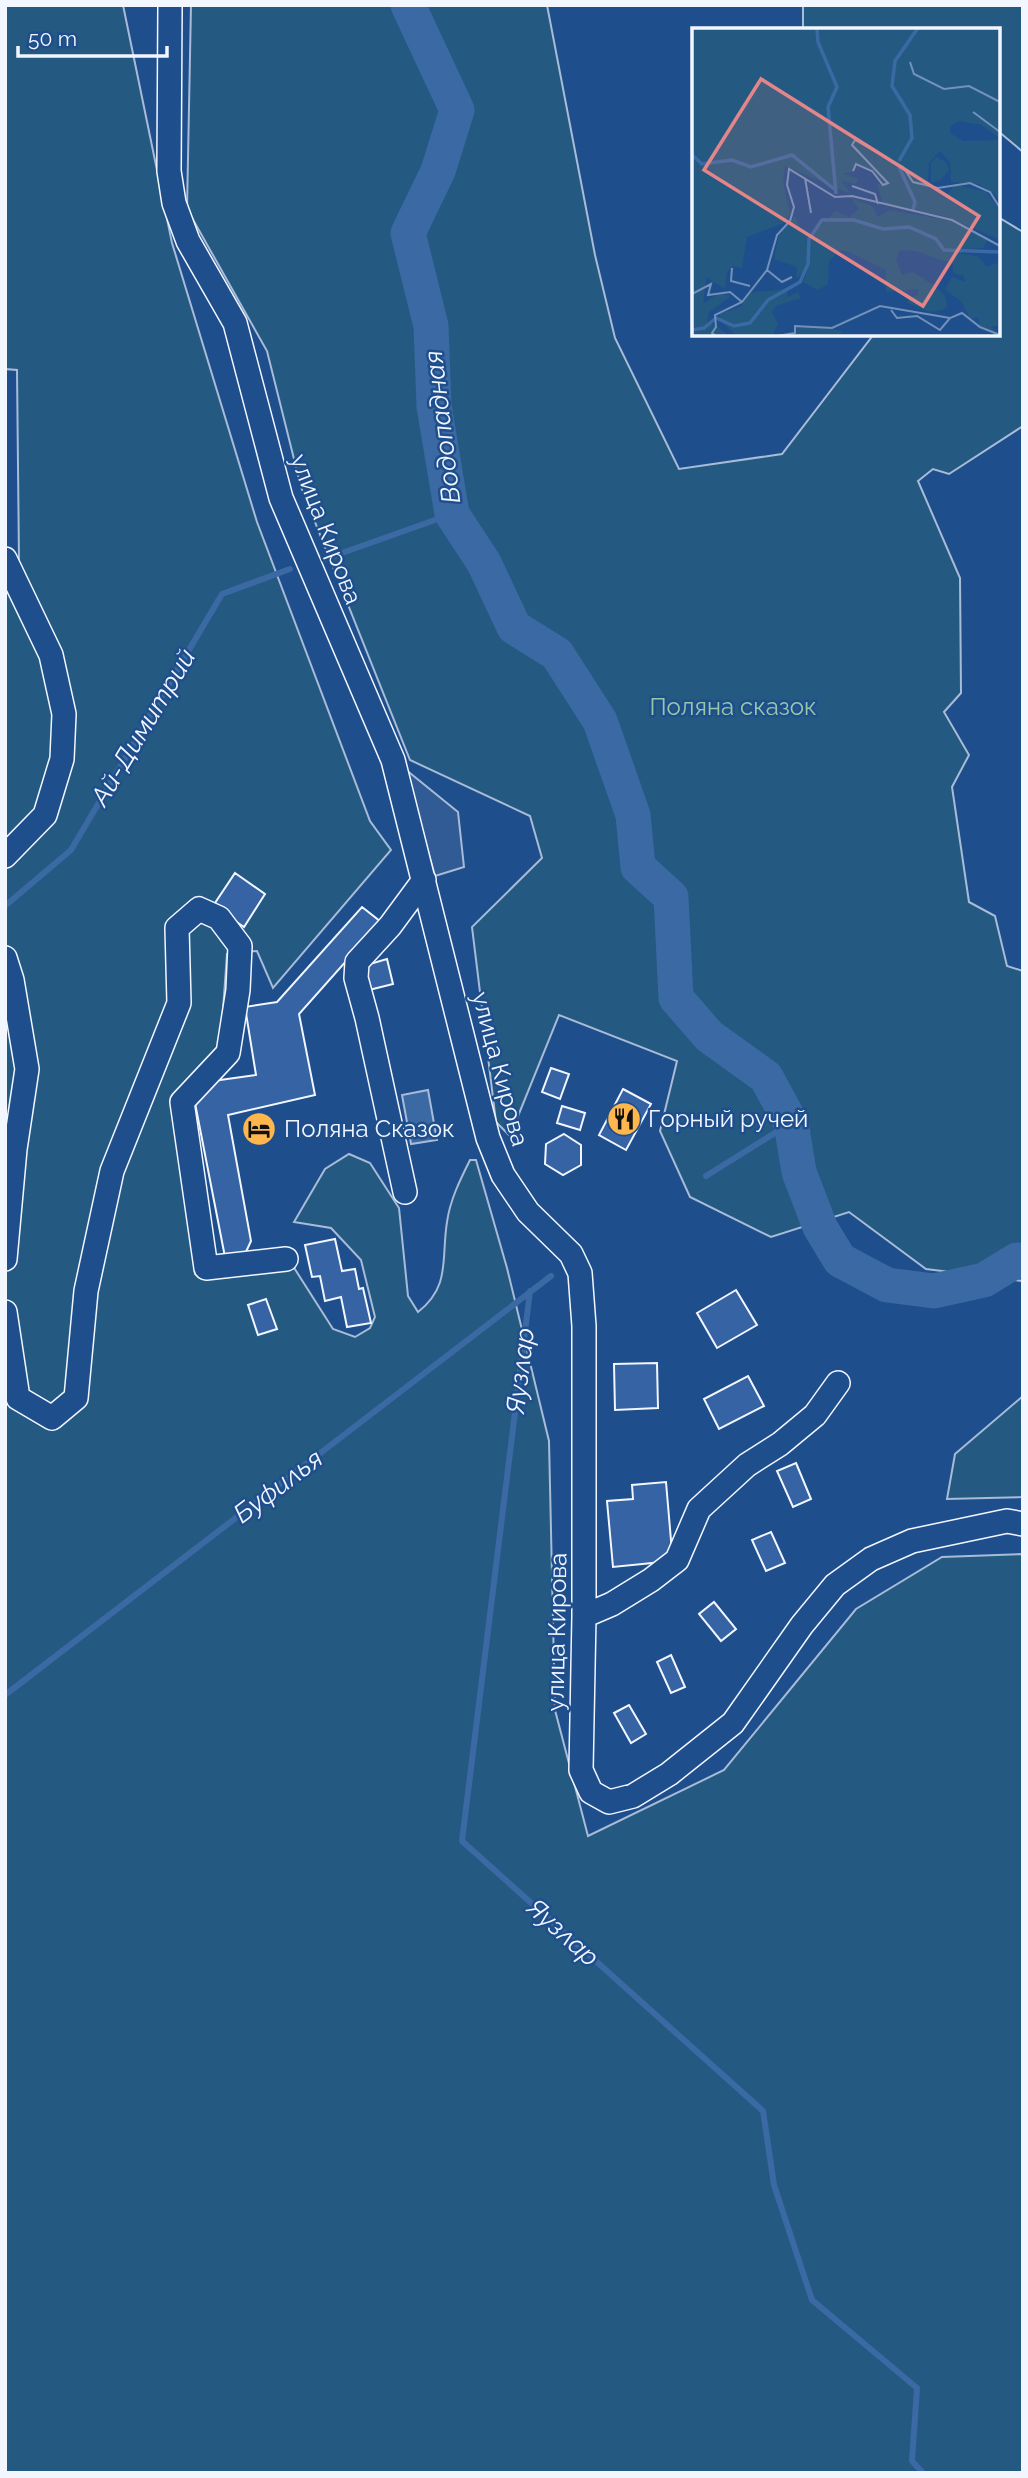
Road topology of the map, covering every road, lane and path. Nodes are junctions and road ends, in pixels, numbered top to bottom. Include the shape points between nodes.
1 (170, 5) edge
2 (5, 559) edge
3 (5, 856) edge
4 (424, 880) junction
5 (5, 958) edge
6 (405, 1192) dead end
7 (5, 1259) edge
8 (286, 1259) dead end
9 (5, 1312) edge
10 (838, 1383) dead end
11 (1023, 1524) edge
12 (584, 1616) junction

1 - 4 street, улица Кирова via 169,171 174,203 188,241 235,323 281,498 393,760
2 - 3 street via 51,655 64,714 62,759 45,815
4 - 6 street via 357,962 356,978
4 - 12 street, улица Кирова via 488,1138 503,1175 528,1212 571,1254 580,1273
5 - 7 street via 27,1069
8 - 9 street via 206,1269 182,1101 228,1053 240,946 219,918 199,909 177,928 179,1003 112,1171 86,1291 76,1398 52,1418 18,1398
10 - 12 street via 815,1415 747,1465 699,1509 677,1560 612,1604
11 - 12 street, улица Кирова via 1007,1521 912,1541 871,1559 835,1585 733,1723 669,1774 633,1796 609,1802 591,1792 581,1770

